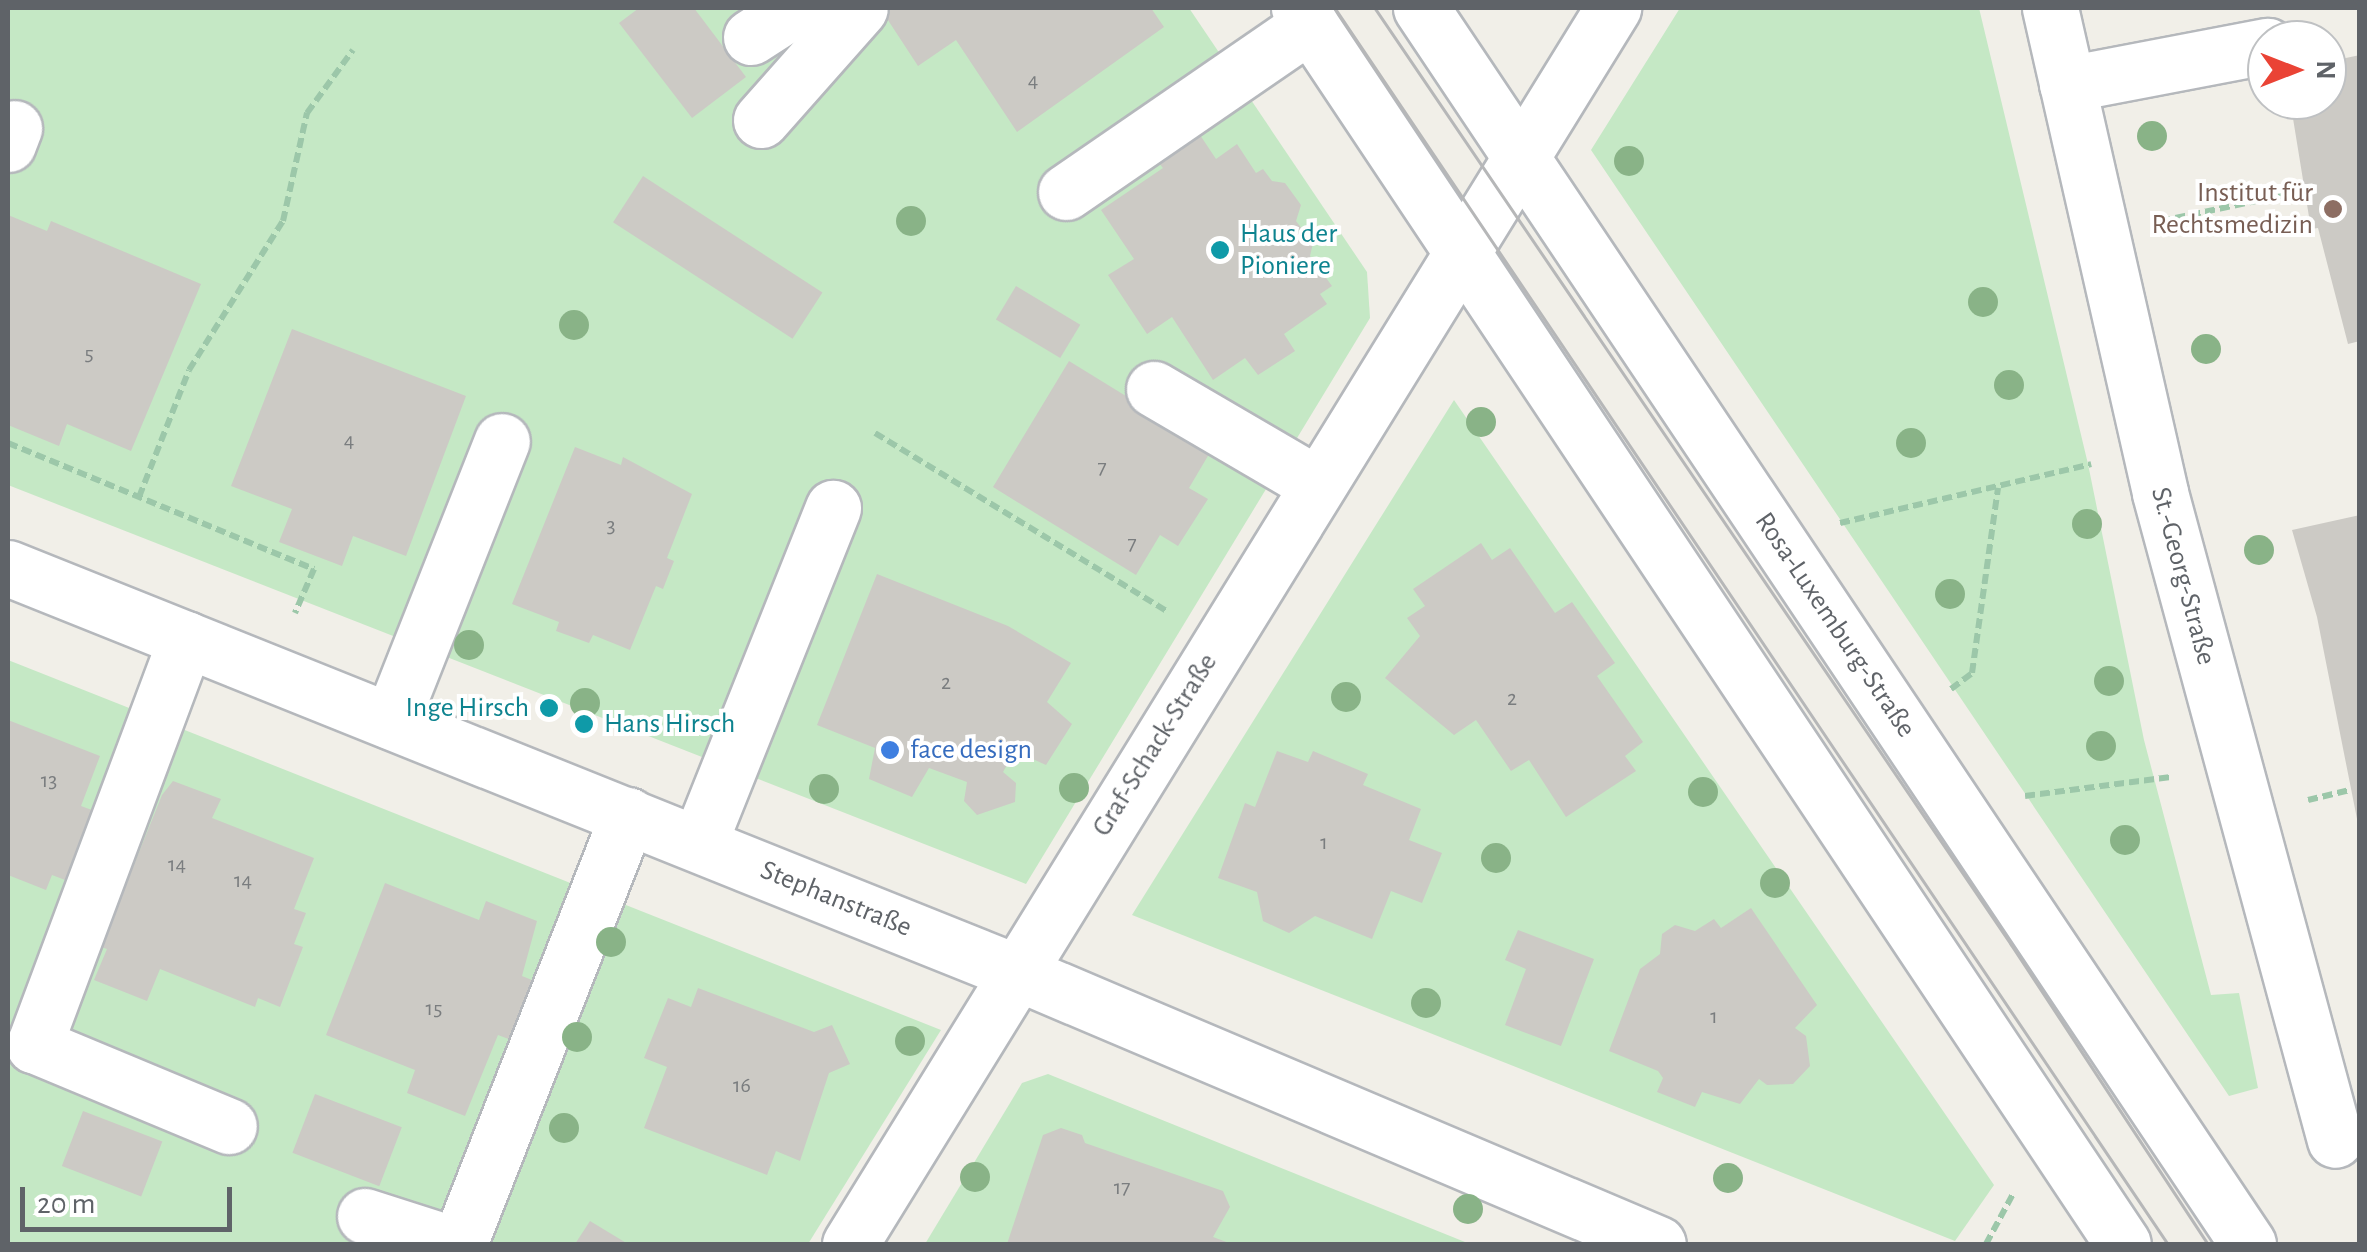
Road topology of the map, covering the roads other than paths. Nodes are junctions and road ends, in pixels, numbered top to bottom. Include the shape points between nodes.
1 (796, 8) edge
2 (860, 8) edge
3 (1421, 8) edge
4 (1613, 8) edge
5 (2050, 8) edge
6 (1305, 16) edge
7 (751, 37) dead end
8 (2247, 50) edge
9 (2067, 84) junction
10 (761, 120) dead end
11 (1519, 154) junction
12 (1066, 192) dead end
13 (1460, 246) junction
14 (1154, 389) dead end
15 (502, 441) dead end
16 (1315, 483) junction
17 (833, 508) dead end
18 (8, 568) edge
19 (186, 639) junction
20 (391, 721) junction
21 (628, 814) junction
22 (699, 843) junction
23 (1016, 972) junction
24 (229, 1126) dead end
25 (2335, 1140) dead end
26 (365, 1216) dead end
27 (456, 1244) edge
28 (850, 1244) edge
29 (1658, 1244) edge
30 (2124, 1244) edge
31 (2248, 1244) edge

1 - 7 street
2 - 10 street
3 - 11 street, Rosa-Luxemburg-Straße
4 - 11 street, Graf-Schack-Straße
5 - 9 street, St.-Georg-Straße
6 - 12 street
6 - 13 street
8 - 9 street
9 - 25 street, St.-Georg-Straße via 2151,452
11 - 13 street, Graf-Schack-Straße
11 - 31 street, Rosa-Luxemburg-Straße
13 - 16 street, Graf-Schack-Straße
13 - 30 street
14 - 16 street
15 - 20 street
16 - 23 street, Graf-Schack-Straße
17 - 22 street
18 - 19 street, Stephanstraße
19 - 20 street, Stephanstraße
19 - 24 street via 34,1045
20 - 21 street, Stephanstraße
21 - 22 street, Stephanstraße
21 - 27 street
22 - 23 street, Stephanstraße
23 - 28 street, Graf-Schack-Straße
23 - 29 street, Stephanstraße
26 - 27 street

